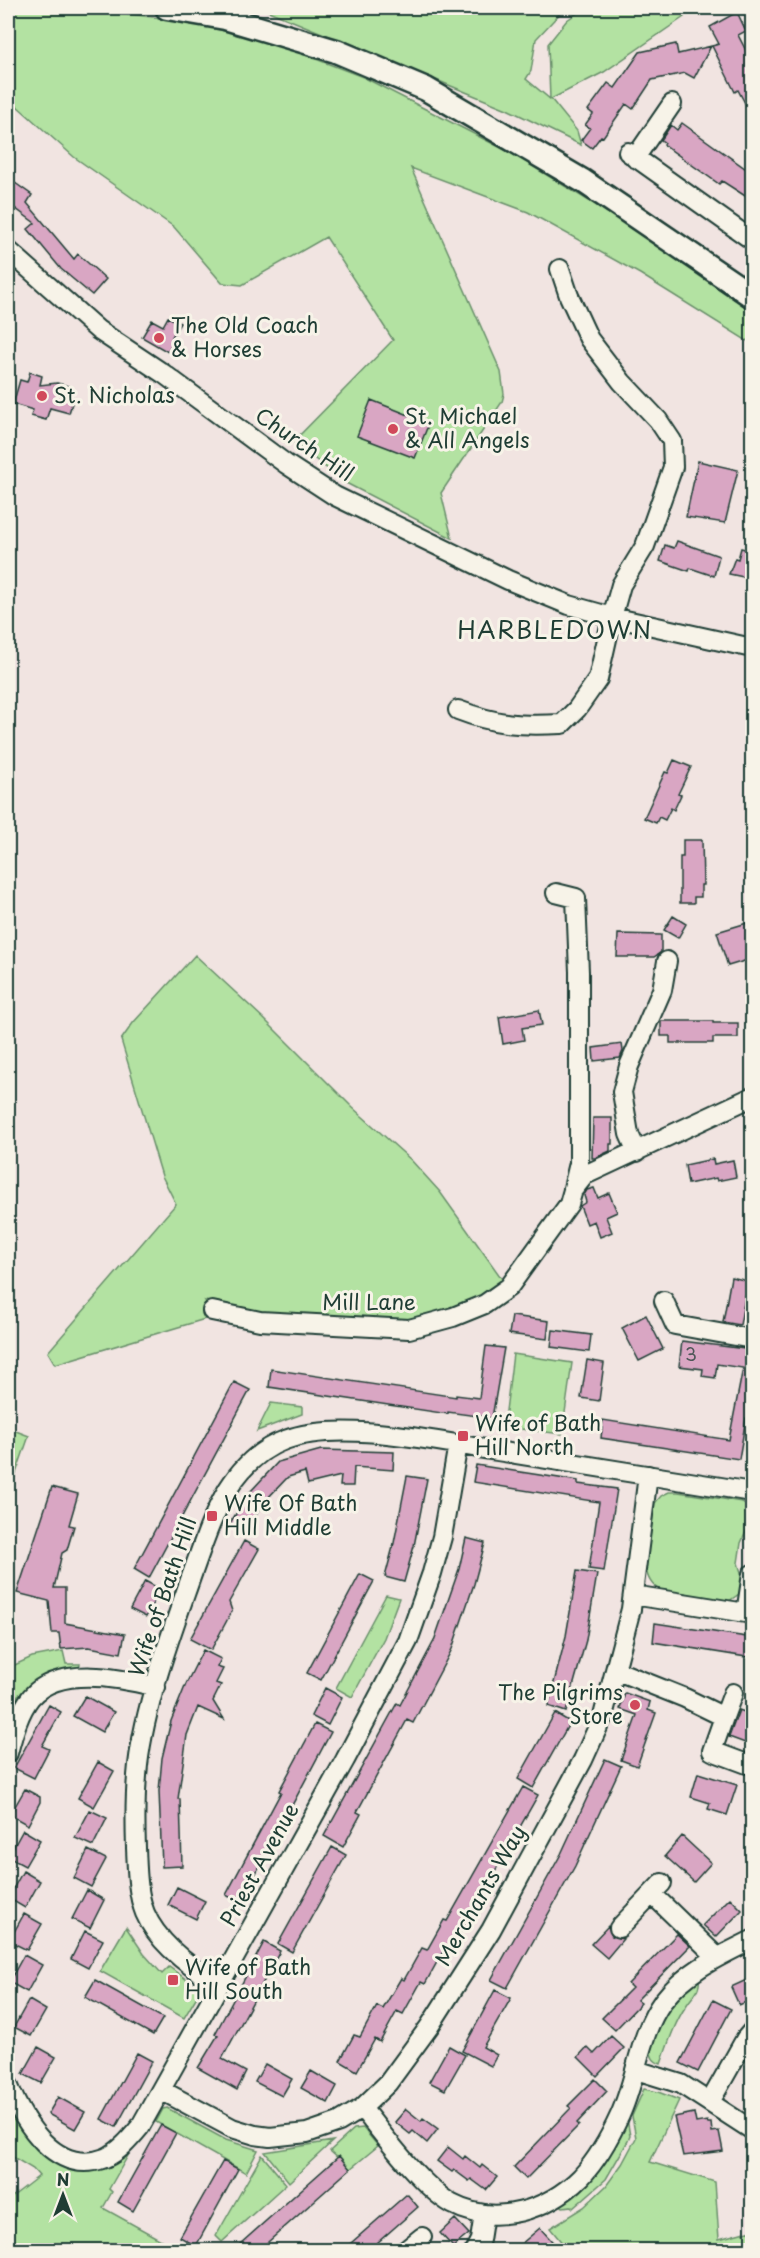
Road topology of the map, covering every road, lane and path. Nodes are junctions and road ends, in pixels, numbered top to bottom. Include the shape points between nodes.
1 (167, 8) edge
2 (672, 104) dead end
3 (753, 240) edge
4 (8, 250) edge
5 (560, 269) dead end
6 (753, 296) edge
7 (612, 617) junction
8 (753, 648) edge
9 (458, 710) dead end
10 (556, 893) dead end
11 (667, 961) dead end
12 (753, 1097) edge
13 (637, 1152) junction
14 (573, 1190) junction
15 (664, 1301) dead end
16 (212, 1311) dead end
17 (753, 1339) edge
18 (458, 1444) junction
19 (648, 1475) junction
20 (753, 1492) edge
21 (753, 1574) edge
22 (633, 1595) junction
23 (749, 1613) edge
24 (615, 1670) junction
25 (156, 1687) junction
26 (733, 1693) dead end
27 (724, 1717) junction
28 (8, 1752) edge
29 (747, 1764) dead end
30 (619, 1928) dead end
31 (753, 1940) edge
32 (717, 1957) junction
33 (219, 1985) junction
34 (753, 2031) edge
35 (636, 2070) junction
36 (8, 2084) edge
37 (161, 2090) junction
38 (710, 2102) junction
39 (362, 2108) junction
40 (753, 2130) edge
41 (484, 2214) junction
42 (422, 2237) dead end
43 (406, 2250) edge
44 (475, 2250) edge

1 - 6 main road via 225,18 336,51 426,89 583,181
2 - 3 street via 631,155
4 - 7 street, Church Hill via 98,330 335,496 508,580 569,605
5 - 7 street via 589,339 672,441 673,468 645,546 621,585
7 - 8 street, Church Hill
7 - 9 street via 598,679 562,724 487,722
10 - 14 street, Mill Lane via 576,898 579,1163
11 - 13 street via 662,990 622,1092 629,1134
12 - 13 street, Mill Lane
13 - 14 street, Mill Lane via 585,1176
14 - 16 street, Mill Lane via 569,1204 509,1287 485,1304 453,1317 409,1329 260,1322
15 - 17 street via 675,1325
18 - 19 street, Wife of Bath Hill
18 - 25 street, Wife of Bath Hill via 332,1431 301,1435 258,1454 236,1478 215,1514 177,1616
18 - 33 street, Priest Avenue via 432,1573 408,1641
19 - 20 street, Wife of Bath Hill
19 - 22 street, Merchants Way
21 - 23 street
22 - 23 street
22 - 24 street, Merchants Way
24 - 27 street
24 - 39 street, Merchants Way via 603,1716 583,1760 491,1930 429,2027 388,2083
25 - 28 street via 93,1677 43,1687 27,1703
25 - 33 street, Wife of Bath Hill via 136,1782 142,1902 146,1915 174,1952
26 - 27 street
27 - 29 street via 712,1751
30 - 32 street via 657,1888
31 - 32 street
32 - 35 street via 676,1985 664,2001 648,2028
33 - 37 street, Priest Avenue
34 - 38 street
35 - 38 street via 681,2084
35 - 41 street via 611,2134 582,2176 557,2197 530,2209 506,2215
36 - 37 street, Priest Avenue via 35,2133 55,2153 82,2162 106,2158 117,2151 140,2127
37 - 39 street, Merchants Way via 232,2128 270,2137 323,2128
38 - 40 street
39 - 41 street via 437,2191 451,2203
41 - 44 street
42 - 43 street

